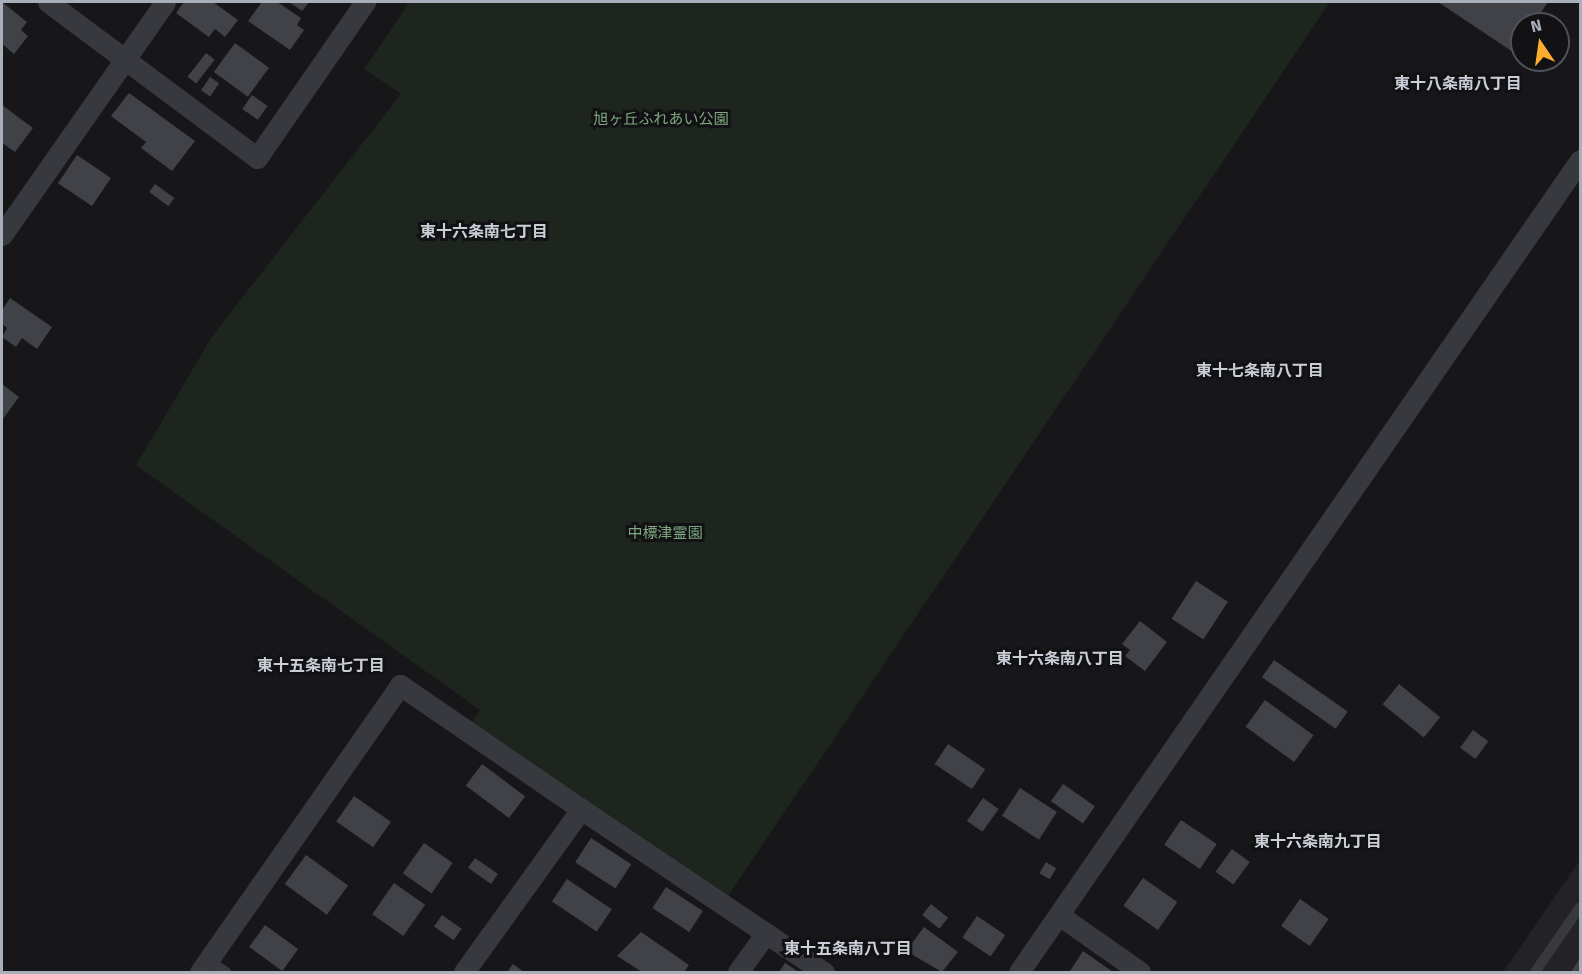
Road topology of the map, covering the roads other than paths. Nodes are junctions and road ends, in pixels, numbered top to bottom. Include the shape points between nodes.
1 (48, 2) edge
2 (165, 2) edge
3 (364, 2) edge
4 (126, 59) junction
5 (1581, 160) edge
6 (2, 235) edge
7 (581, 809) junction
8 (1581, 907) edge
9 (1059, 915) junction
10 (766, 933) junction
11 (212, 968) edge
12 (464, 972) edge
13 (738, 972) edge
14 (824, 972) edge
15 (1019, 972) edge
16 (1140, 972) edge
17 (1535, 972) edge

1 - 4 street
2 - 4 street
3 - 4 street via 257,158
4 - 6 street
5 - 9 street
7 - 10 street
7 - 11 street via 400,685
7 - 12 street
8 - 17 lane
9 - 15 street
9 - 16 street
10 - 13 street
10 - 14 street

